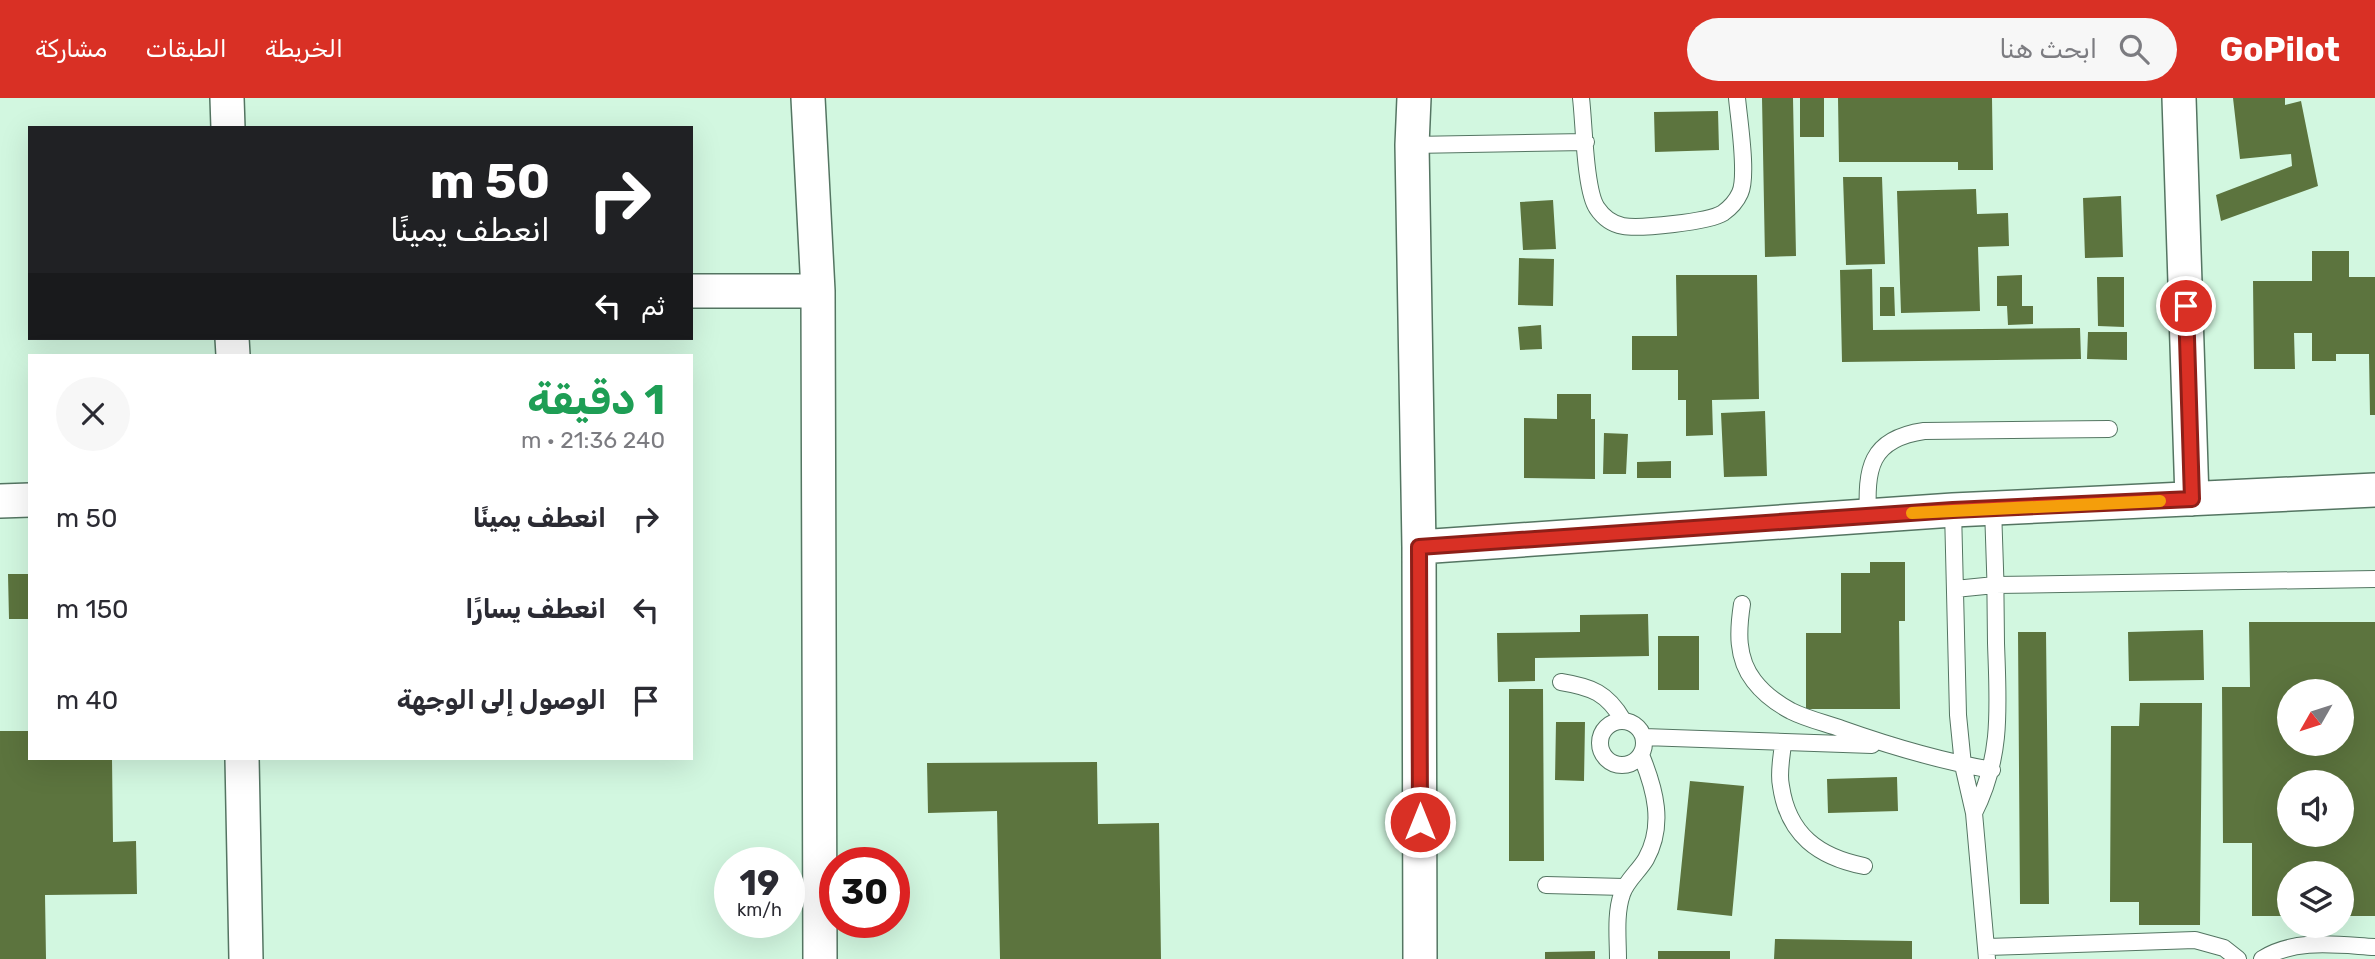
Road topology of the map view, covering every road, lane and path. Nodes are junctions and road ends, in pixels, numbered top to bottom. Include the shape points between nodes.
1 (227, 98) edge
2 (808, 98) edge
3 (1414, 98) edge
4 (1581, 98) edge
5 (1737, 98) edge
6 (2179, 98) edge
7 (228, 126) edge
8 (1586, 142) junction
9 (1412, 145) junction
10 (693, 291) edge
11 (817, 291) junction
12 (2109, 429) dead end
13 (2375, 490) edge
14 (2192, 499) junction
15 (28, 500) edge
16 (0, 501) edge
17 (1993, 508) junction
18 (1953, 510) junction
19 (1868, 517) junction
20 (1419, 547) junction
21 (2375, 579) edge
22 (1995, 585) junction
23 (1955, 589) junction
24 (1742, 604) dead end
25 (1561, 682) dead end
26 (1623, 720) junction
27 (1644, 737) junction
28 (1783, 743) junction
29 (1892, 745) junction
30 (1641, 755) junction
31 (242, 760) edge
32 (1964, 765) junction
33 (1992, 770) junction
34 (1974, 813) junction
35 (1864, 866) dead end
36 (1546, 886) dead end
37 (1624, 887) junction
38 (2375, 947) edge
39 (1987, 953) edge
40 (246, 959) edge
41 (820, 959) edge
42 (1420, 959) edge
43 (1618, 959) edge
44 (2238, 959) edge
45 (2262, 959) edge

1 - 7 street
2 - 11 street
3 - 9 street
4 - 8 lane
5 - 8 lane via 1741,191 1728,209 1706,219 1621,226 1606,218 1595,205 1591,190
6 - 14 street
8 - 9 lane
9 - 20 street
10 - 11 street
11 - 41 street
12 - 19 lane via 1903,434 1885,445 1872,463 1866,483
13 - 14 street
14 - 17 street
15 - 16 street
17 - 18 street
17 - 22 lane
18 - 19 street
18 - 23 lane
19 - 20 street
20 - 42 street
21 - 22 lane
22 - 23 lane
22 - 33 lane via 1998,725
23 - 32 lane
24 - 29 lane via 1738,629 1741,655 1752,679 1769,698 1792,711
25 - 26 lane via 1603,695
26 - 27 lane
26 - 30 lane via 1606,727 1601,736 1602,753 1617,765 1634,762
27 - 28 lane
27 - 30 lane
28 - 29 lane
28 - 35 lane via 1780,783 1798,831 1839,861
29 - 32 lane
30 - 37 lane via 1653,784 1657,824 1647,857
31 - 40 street
32 - 33 lane
32 - 34 lane
33 - 34 lane
34 - 39 lane
36 - 37 lane
37 - 43 lane
38 - 45 lane via 2314,944 2290,947
39 - 44 lane via 2194,940 2224,948

